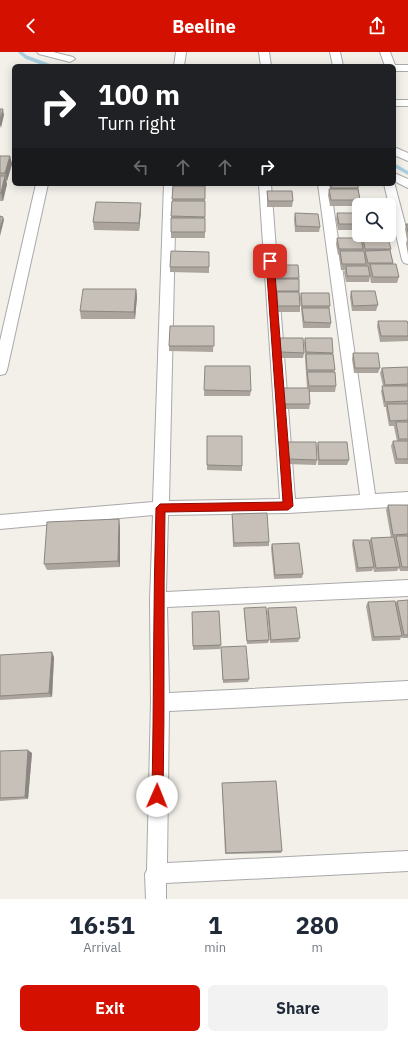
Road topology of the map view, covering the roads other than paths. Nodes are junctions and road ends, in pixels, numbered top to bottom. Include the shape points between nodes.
1 (42, 52) edge
2 (181, 52) edge
3 (264, 52) edge
4 (335, 52) edge
5 (386, 52) edge
6 (71, 61) edge
7 (179, 64) edge
8 (266, 64) edge
9 (338, 64) edge
10 (389, 64) edge
11 (396, 68) edge
12 (408, 68) edge
13 (396, 103) edge
14 (408, 103) edge
15 (396, 145) edge
16 (408, 145) edge
17 (396, 151) edge
18 (408, 158) edge
19 (396, 177) edge
20 (408, 184) edge
21 (42, 186) edge
22 (170, 186) edge
23 (265, 186) edge
24 (324, 186) edge
25 (390, 186) edge
26 (408, 260) edge
27 (0, 370) edge
28 (408, 499) edge
29 (368, 501) junction
30 (288, 506) junction
31 (160, 508) junction
32 (0, 522) edge
33 (408, 588) edge
34 (158, 600) junction
35 (408, 690) edge
36 (160, 702) junction
37 (408, 861) edge
38 (156, 874) junction
39 (156, 899) edge

1 - 6 street
2 - 7 street
3 - 8 street
4 - 9 street
5 - 10 street
11 - 12 street
13 - 14 street
15 - 16 street
17 - 18 street
19 - 20 street
21 - 27 street
22 - 31 street
23 - 30 street
24 - 29 street
25 - 26 street
28 - 29 street
29 - 30 street
30 - 31 street
31 - 32 street
31 - 34 street
33 - 34 street
34 - 36 street
35 - 36 street
36 - 38 street
37 - 38 street
38 - 39 street

